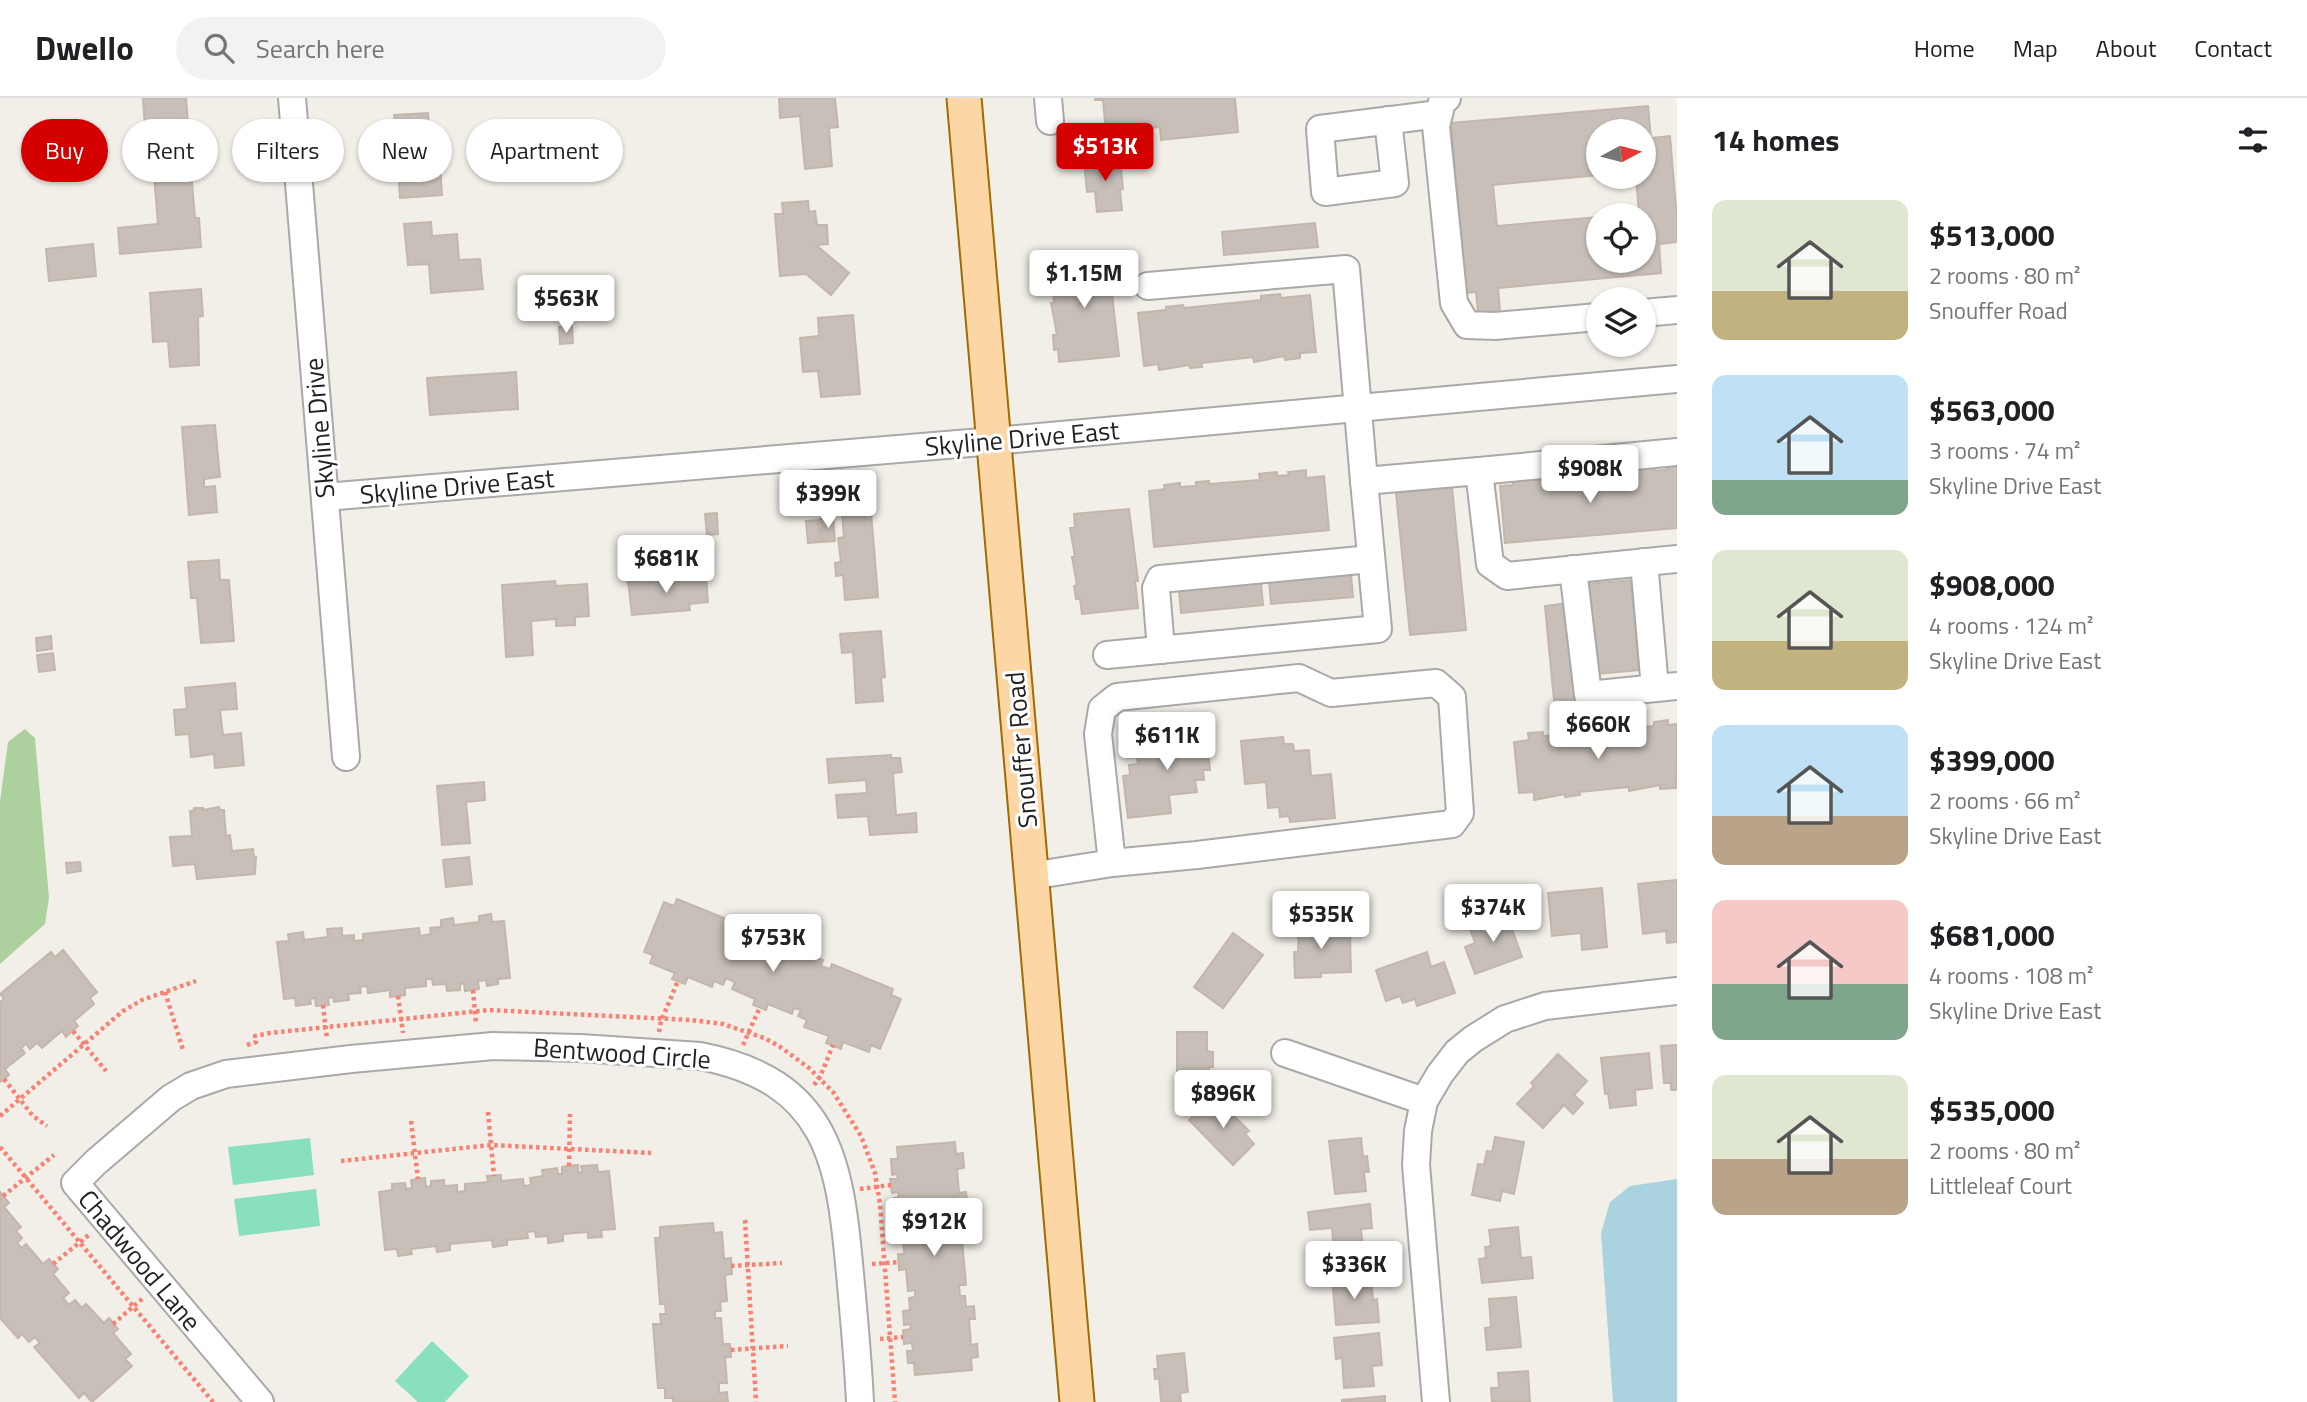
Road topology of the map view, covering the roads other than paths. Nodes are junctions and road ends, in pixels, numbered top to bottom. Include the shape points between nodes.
1 (292, 98) edge
2 (964, 98) edge
3 (1443, 106) edge
4 (1388, 120) dead end
5 (1148, 286) dead end
6 (1677, 310) edge
7 (1656, 312) edge
8 (1586, 318) edge
9 (1677, 379) edge
10 (1357, 408) junction
11 (994, 441) junction
12 (1677, 452) edge
13 (1479, 471) junction
14 (1364, 481) junction
15 (325, 497) junction
16 (1371, 559) junction
17 (1677, 559) edge
18 (1644, 562) junction
19 (1573, 569) junction
20 (1161, 650) junction
21 (1107, 655) dead end
22 (1666, 687) edge
23 (346, 757) dead end
24 (1112, 863) junction
25 (1031, 876) junction
26 (1677, 991) edge
27 (1285, 1053) dead end
28 (171, 1098) joint
29 (1424, 1101) junction
30 (260, 1402) edge
31 (860, 1402) edge
32 (1077, 1402) edge
33 (1436, 1402) edge

1 - 15 street, Skyline Drive
2 - 11 main road, Snouffer Road
3 - 4 street
3 - 8 street via 1436,126 1454,303 1467,325
5 - 10 street via 1346,269
6 - 7 street
9 - 10 street, Skyline Drive East
10 - 11 street, Skyline Drive East
10 - 14 street
11 - 15 street, Skyline Drive East
11 - 25 main road, Snouffer Road
12 - 13 street
13 - 14 street
13 - 19 street via 1490,564 1507,576
14 - 16 street
15 - 23 street, Skyline Drive
16 - 20 street via 1160,579 1156,588
16 - 20 street via 1378,629
17 - 18 street
18 - 19 street
18 - 22 street
19 - 22 street via 1588,695
20 - 21 street
24 - 24 street via 1452,824 1460,813 1452,698 1436,683 1331,693 1298,678 1117,697 1102,709 1098,734
24 - 25 street
25 - 32 main road, Snouffer Road
26 - 29 street via 1545,1006 1505,1019 1457,1052
27 - 29 street
28 - 30 street, Chadwood Lane via 75,1183
28 - 31 street, Bentwood Circle via 226,1074 479,1048 656,1052 735,1064 773,1082 798,1102 830,1150 847,1242
29 - 33 street via 1416,1165

